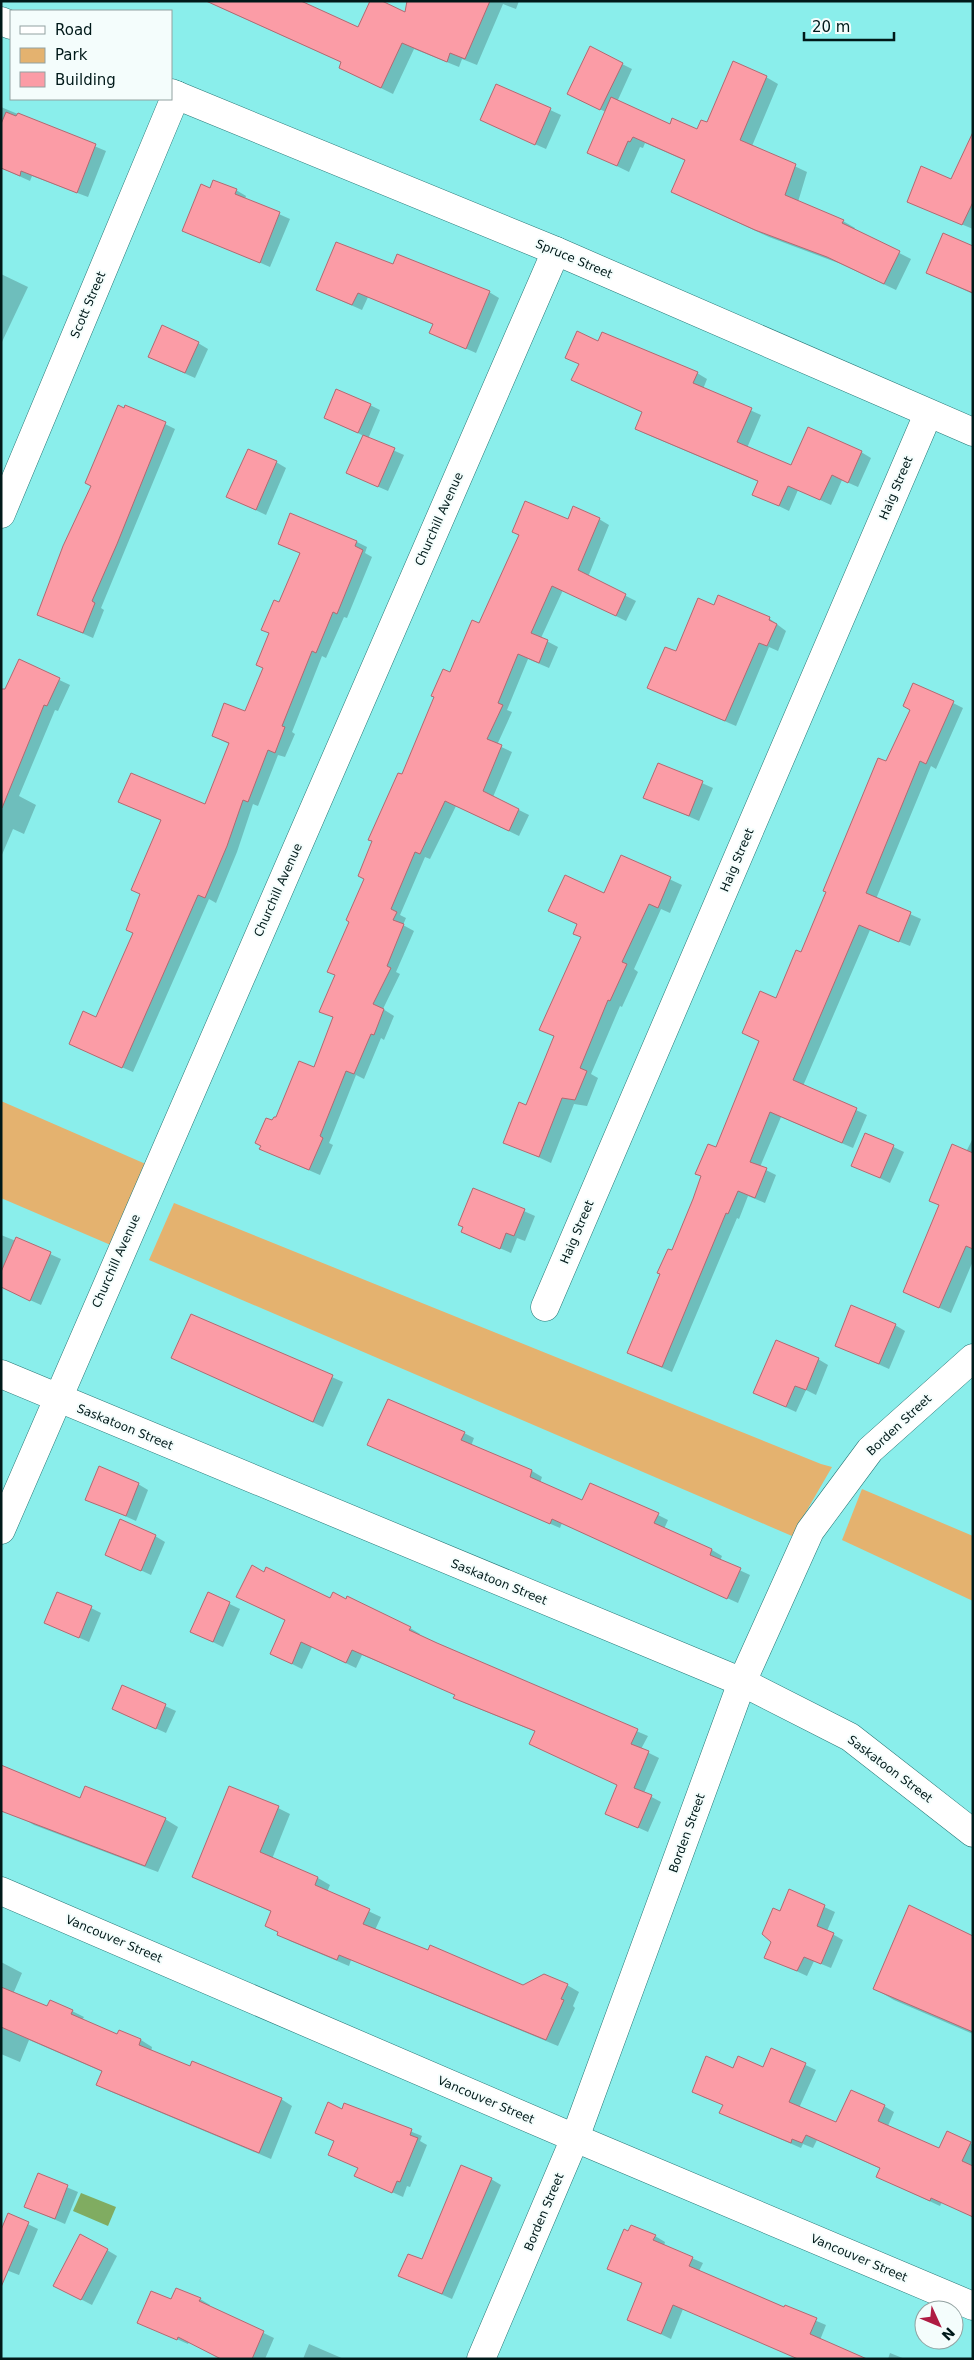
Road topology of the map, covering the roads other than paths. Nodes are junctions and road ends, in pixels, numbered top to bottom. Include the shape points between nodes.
1 (173, 94) edge
2 (171, 100) edge
3 (556, 251) junction
4 (928, 414) junction
5 (973, 432) edge
6 (1, 514) edge
7 (546, 1306) dead end
8 (973, 1358) edge
9 (1, 1374) edge
10 (57, 1398) junction
11 (1, 1530) edge
12 (742, 1682) junction
13 (973, 1833) edge
14 (1, 1891) edge
15 (576, 2138) junction
16 (973, 2306) edge
17 (480, 2359) edge

1 - 3 street, Spruce Street
2 - 6 street, Scott Street
3 - 4 street, Spruce Street
3 - 10 street, Churchill Avenue
4 - 5 street, Spruce Street
4 - 7 street, Haig Street
8 - 12 street, Borden Street via 870,1450 810,1531
9 - 10 street, Saskatoon Street
10 - 11 street, Churchill Avenue
10 - 12 street, Saskatoon Street
12 - 13 street, Saskatoon Street via 850,1737
12 - 15 street, Borden Street
14 - 15 street, Vancouver Street
15 - 16 street, Vancouver Street
15 - 17 street, Borden Street

